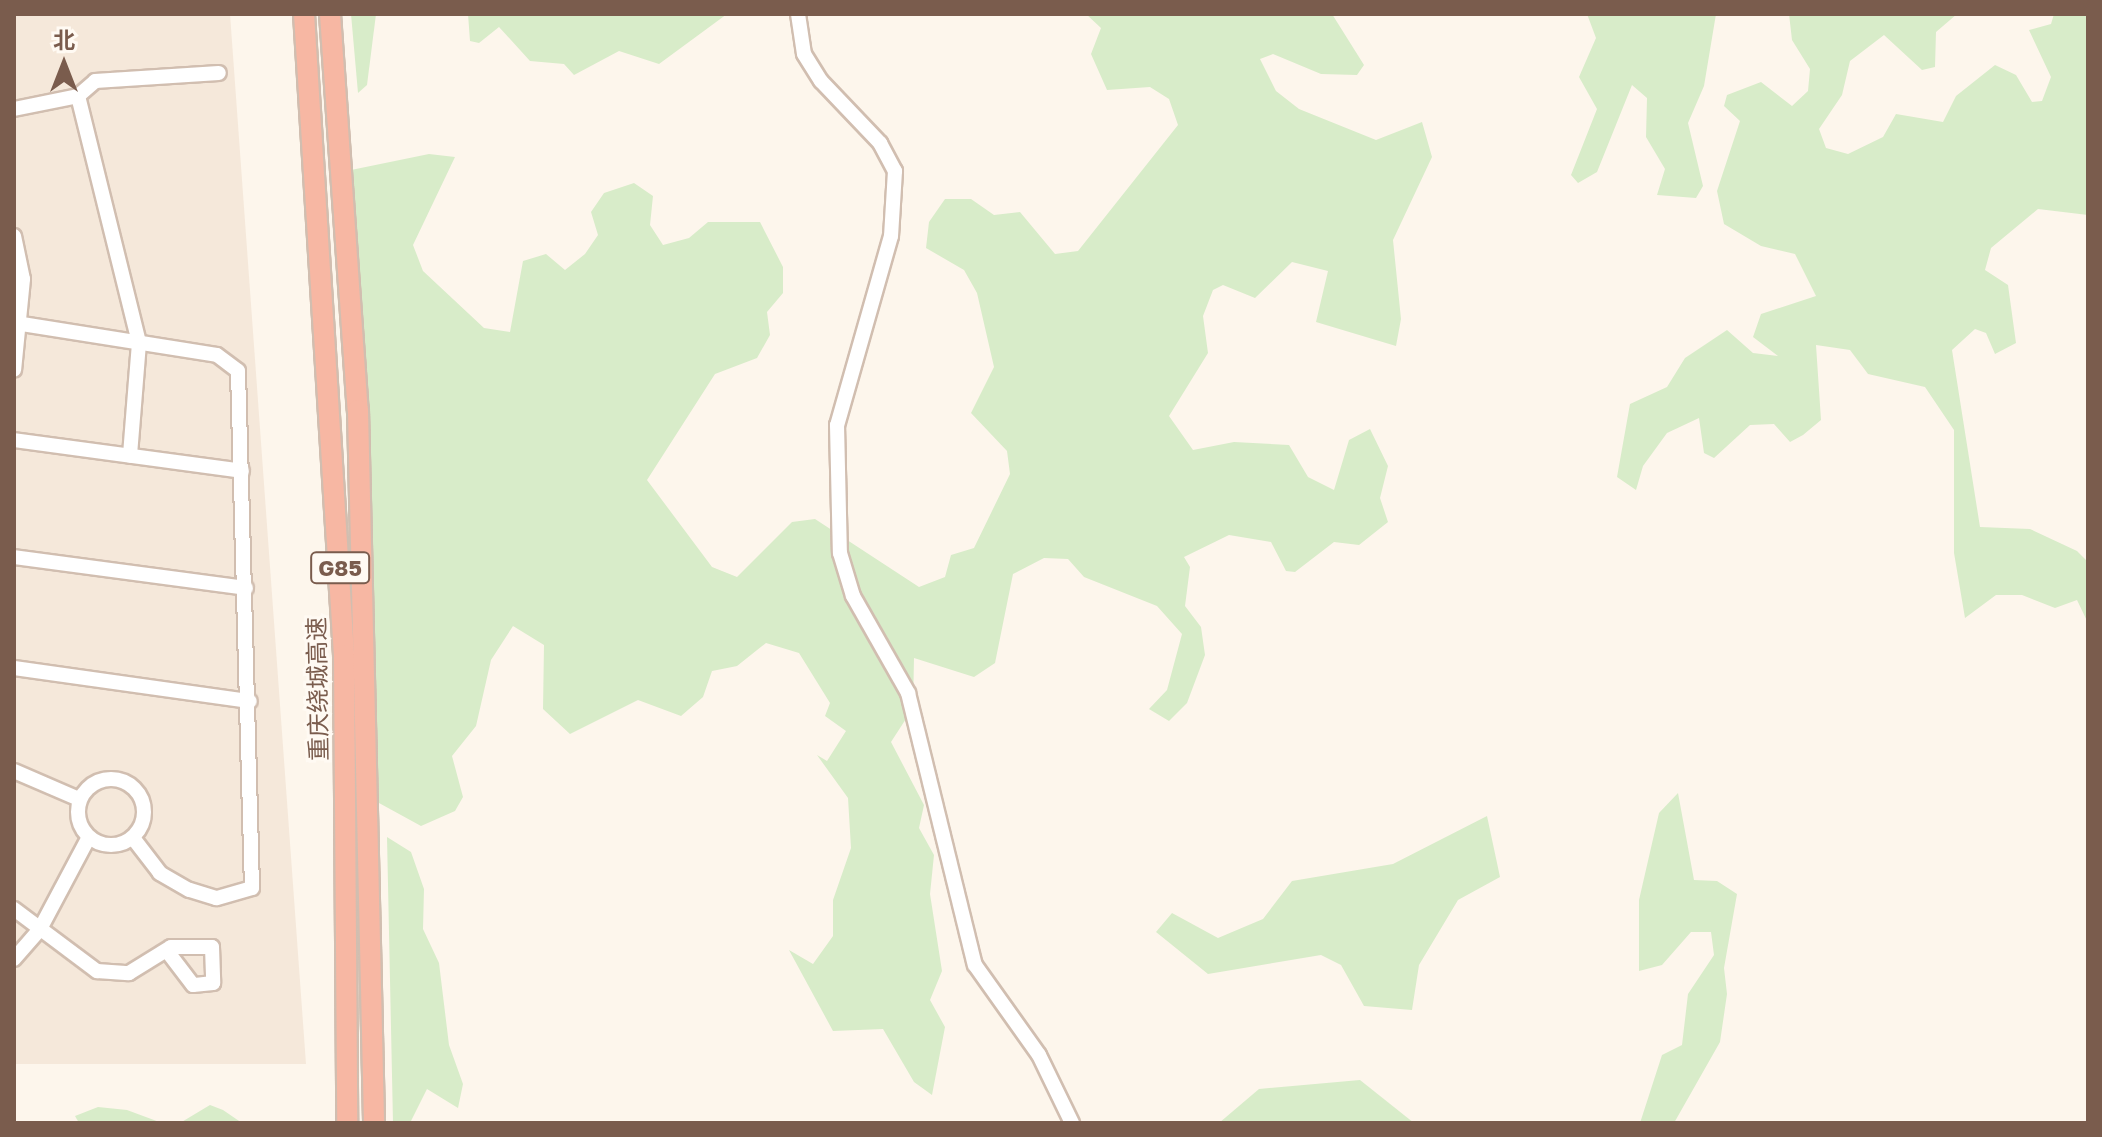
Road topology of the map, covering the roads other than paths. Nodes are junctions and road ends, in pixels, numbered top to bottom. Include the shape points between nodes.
1 (304, 14) edge
2 (330, 14) edge
3 (798, 14) edge
4 (219, 73) dead end
5 (78, 96) junction
6 (14, 109) edge
7 (14, 236) edge
8 (22, 324) junction
9 (139, 343) junction
10 (14, 370) edge
11 (14, 440) edge
12 (130, 456) junction
13 (242, 471) junction
14 (14, 557) edge
15 (246, 588) junction
16 (14, 668) edge
17 (250, 701) junction
18 (14, 771) edge
19 (79, 799) junction
20 (89, 837) junction
21 (133, 838) junction
22 (14, 909) edge
23 (40, 929) junction
24 (167, 951) dead end
25 (14, 959) edge
26 (347, 1123) edge
27 (374, 1123) edge
28 (1072, 1123) edge

1 - 26 highway, 重庆绕城高速 / G85 via 344,655
2 - 27 highway, 重庆绕城高速 / G85 via 358,410
3 - 28 street via 804,54 880,143 895,171 891,236 837,425 840,553 853,596 908,693 975,965 1039,1055
4 - 5 street via 95,81
5 - 6 street
5 - 9 street
7 - 8 street
8 - 9 street
8 - 10 street
9 - 12 street
9 - 13 street via 233,363
11 - 12 street
12 - 13 street
13 - 15 street
14 - 15 street
15 - 17 street
16 - 17 street
17 - 21 street via 252,888 216,898 189,890 160,873
18 - 19 street
19 - 20 street via 81,827
19 - 21 street via 107,780 133,787 145,812
20 - 21 street via 117,845
20 - 23 street
22 - 23 street
23 - 24 street via 97,971 129,973
23 - 25 street

